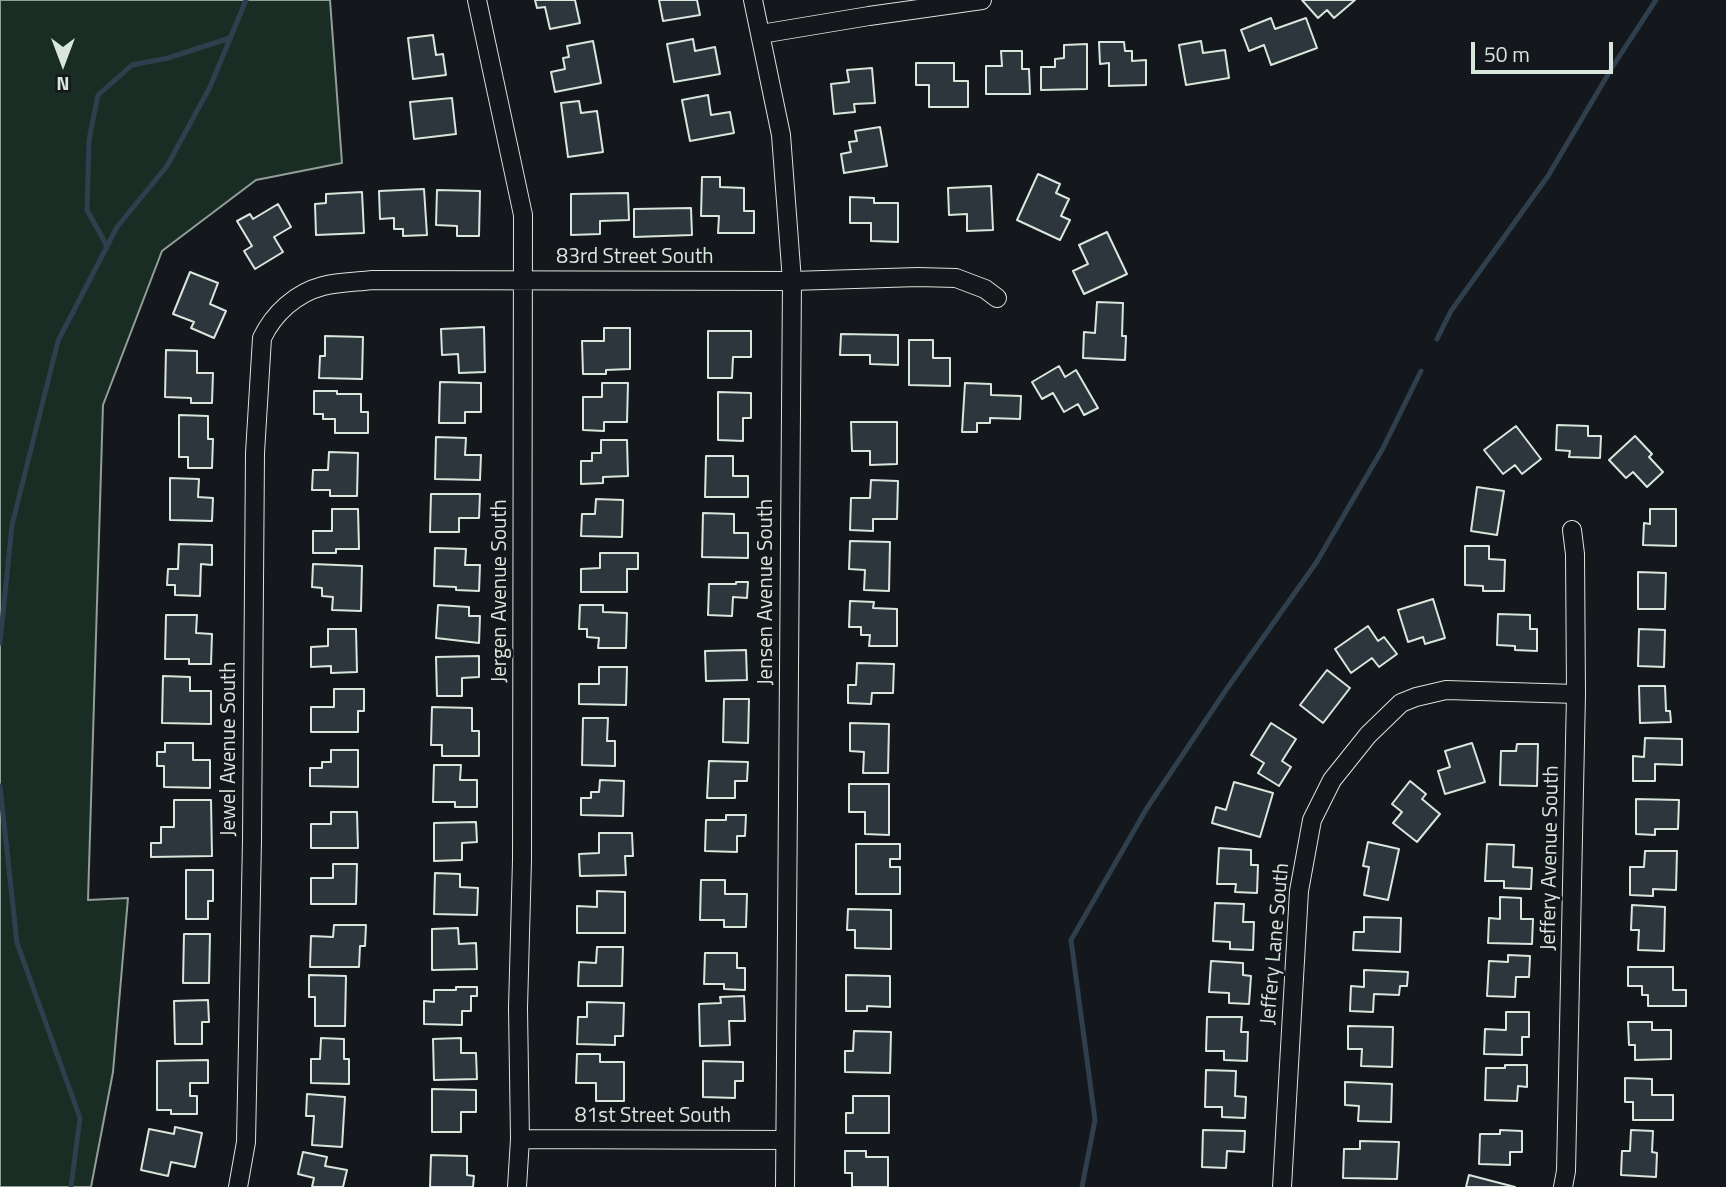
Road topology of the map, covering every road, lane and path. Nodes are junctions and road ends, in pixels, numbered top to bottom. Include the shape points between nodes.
1 (477, 0) edge
2 (753, 0) edge
3 (982, 0) edge
4 (761, 34) junction
5 (525, 281) junction
6 (792, 281) junction
7 (997, 299) dead end
8 (277, 315) joint
9 (1572, 530) dead end
10 (1576, 694) junction
11 (520, 1139) junction
12 (785, 1140) junction
13 (238, 1187) edge
14 (517, 1187) edge
15 (785, 1187) edge
16 (1282, 1187) edge
17 (1563, 1187) edge

1 - 5 street, Jergen Avenue South via 523,215
2 - 4 street, Jensen Avenue South
3 - 4 street
4 - 6 street, Jensen Avenue South via 780,135
5 - 6 street, 83rd Street South
5 - 8 street, 83rd Street South via 373,281 323,286 290,302
5 - 11 street, Jergen Avenue South
6 - 7 street, 83rd Street South via 956,278
6 - 12 street, Jensen Avenue South
8 - 13 street, Jewel Avenue South via 262,338 255,453 246,1129
9 - 10 street, Jeffery Avenue South
10 - 16 street, Jeffery Lane South via 1446,690 1401,702 1332,780 1312,820 1299,891
10 - 17 street, Jeffery Avenue South
11 - 12 street, 81st Street South
11 - 14 street, Jergen Avenue South
12 - 15 street, Jensen Avenue South

